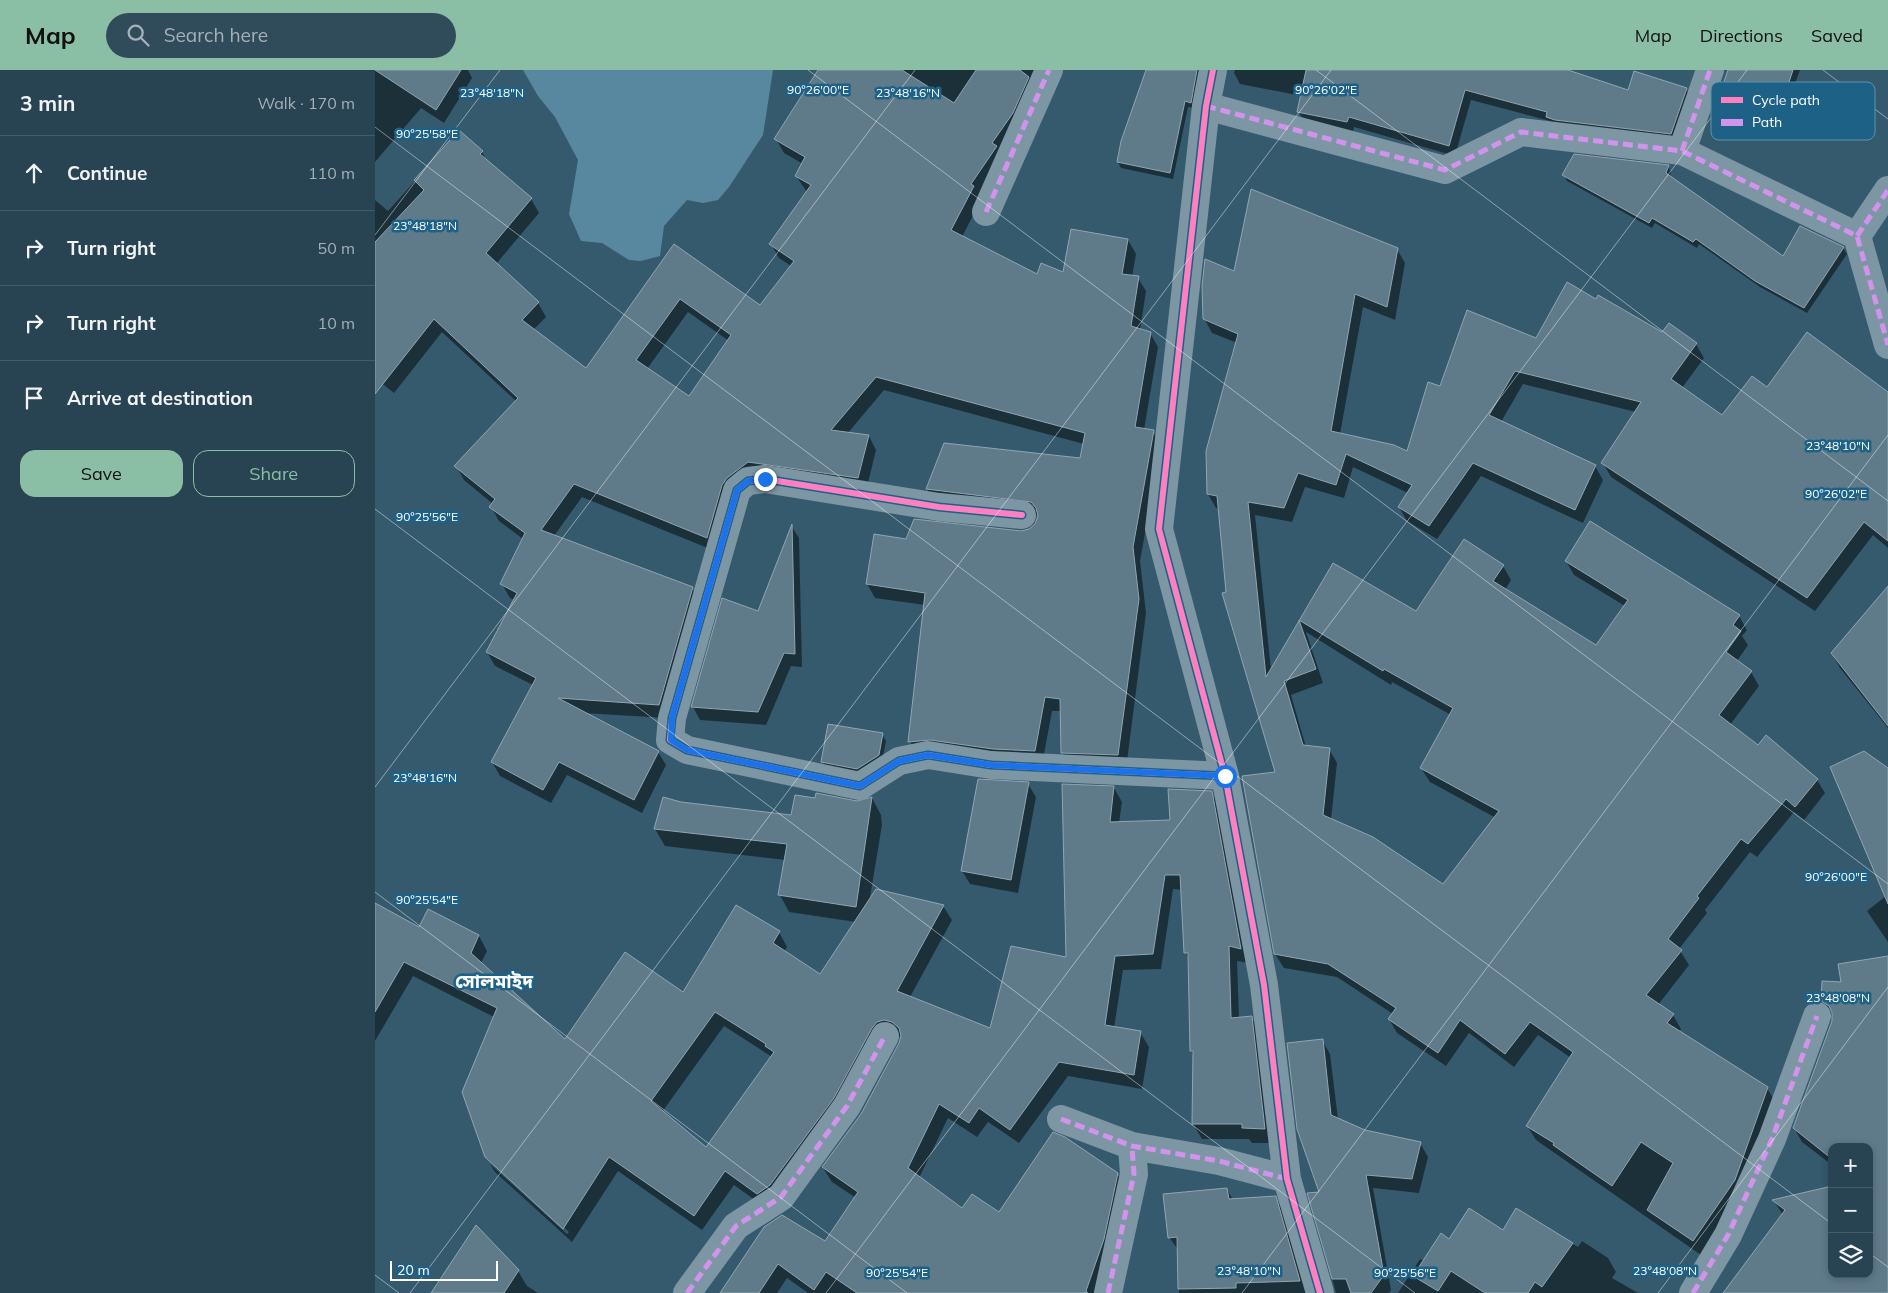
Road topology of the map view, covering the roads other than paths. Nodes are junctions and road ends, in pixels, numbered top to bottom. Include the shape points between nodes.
1 (1049, 70) edge
2 (1213, 70) edge
3 (1710, 70) edge
4 (1206, 106) junction
5 (1682, 151) junction
6 (1888, 190) edge
7 (986, 212) dead end
8 (1857, 236) junction
9 (1888, 345) edge
10 (1022, 515) dead end
11 (1225, 776) junction
12 (1817, 1016) dead end
13 (885, 1036) dead end
14 (1061, 1119) dead end
15 (1133, 1146) junction
16 (1287, 1179) junction
17 (687, 1293) edge
18 (1108, 1293) edge
19 (1320, 1293) edge
20 (1693, 1293) edge

1 - 7 street
2 - 4 street
3 - 5 street
4 - 5 street via 1445,170 1521,132
4 - 11 street via 1159,530
5 - 8 street
6 - 8 street
8 - 9 street
10 - 11 street via 939,507 765,479 748,481 737,490 672,718 671,740 687,750 860,786 899,761 928,755 991,765
11 - 16 street via 1264,984
12 - 20 street via 1772,1139 1728,1235
13 - 17 street via 847,1106 781,1197 736,1226
14 - 15 street
15 - 16 street via 1219,1161
15 - 18 street via 1134,1174
16 - 19 street

